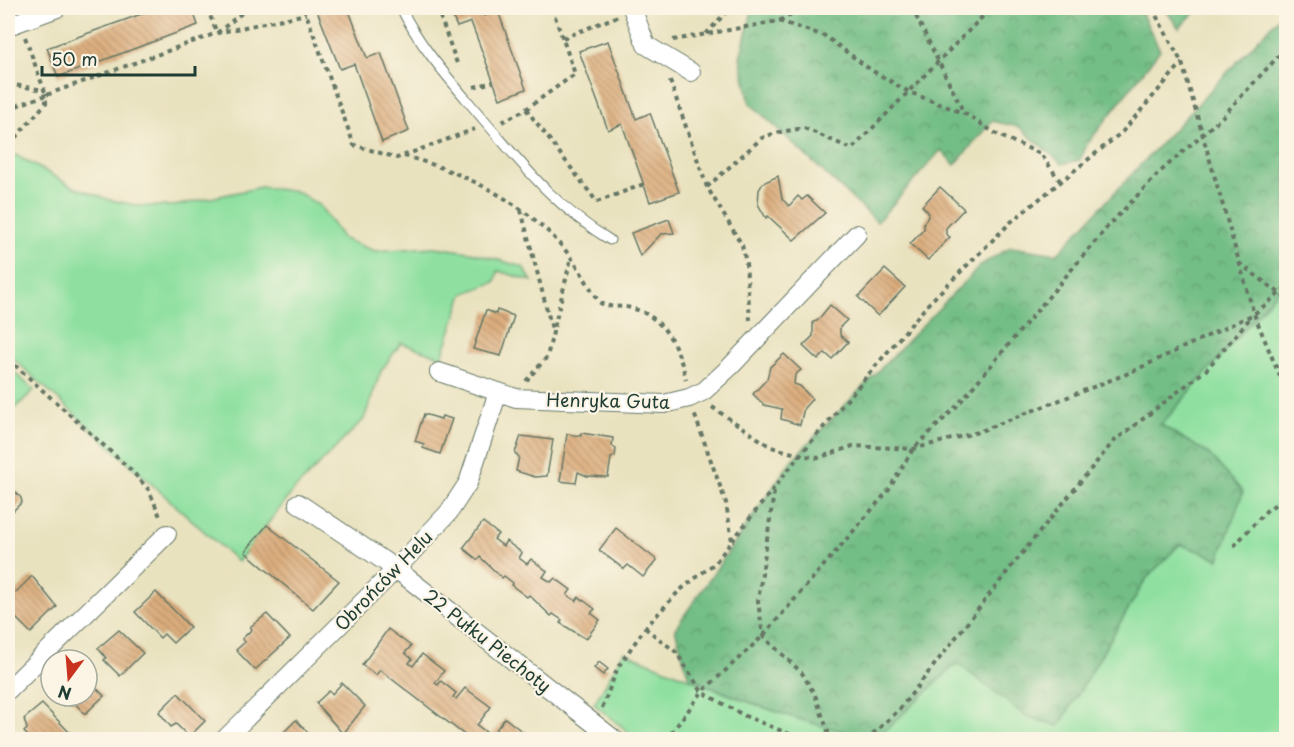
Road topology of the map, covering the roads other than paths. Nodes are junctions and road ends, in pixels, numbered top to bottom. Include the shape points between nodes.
1 (57, 8) edge
2 (401, 8) edge
3 (627, 11) edge
4 (14, 23) edge
5 (690, 72) dead end
6 (857, 234) dead end
7 (610, 240) dead end
8 (439, 372) dead end
9 (505, 395) junction
10 (298, 503) dead end
11 (167, 534) road end
12 (396, 569) junction
13 (8, 690) edge
14 (224, 740) edge
15 (615, 740) edge

1 - 4 street
2 - 7 lane via 423,46 543,188 580,222
3 - 5 street via 646,45
6 - 9 street, Henryka Guta via 754,342 694,397 664,404
8 - 9 street, Henryka Guta
9 - 12 street, Obrońców Helu via 468,483 449,512
10 - 12 street, 22 Pułku Piechoty
11 - 13 street
12 - 14 street, Obrońców Helu
12 - 15 street, 22 Pułku Piechoty

